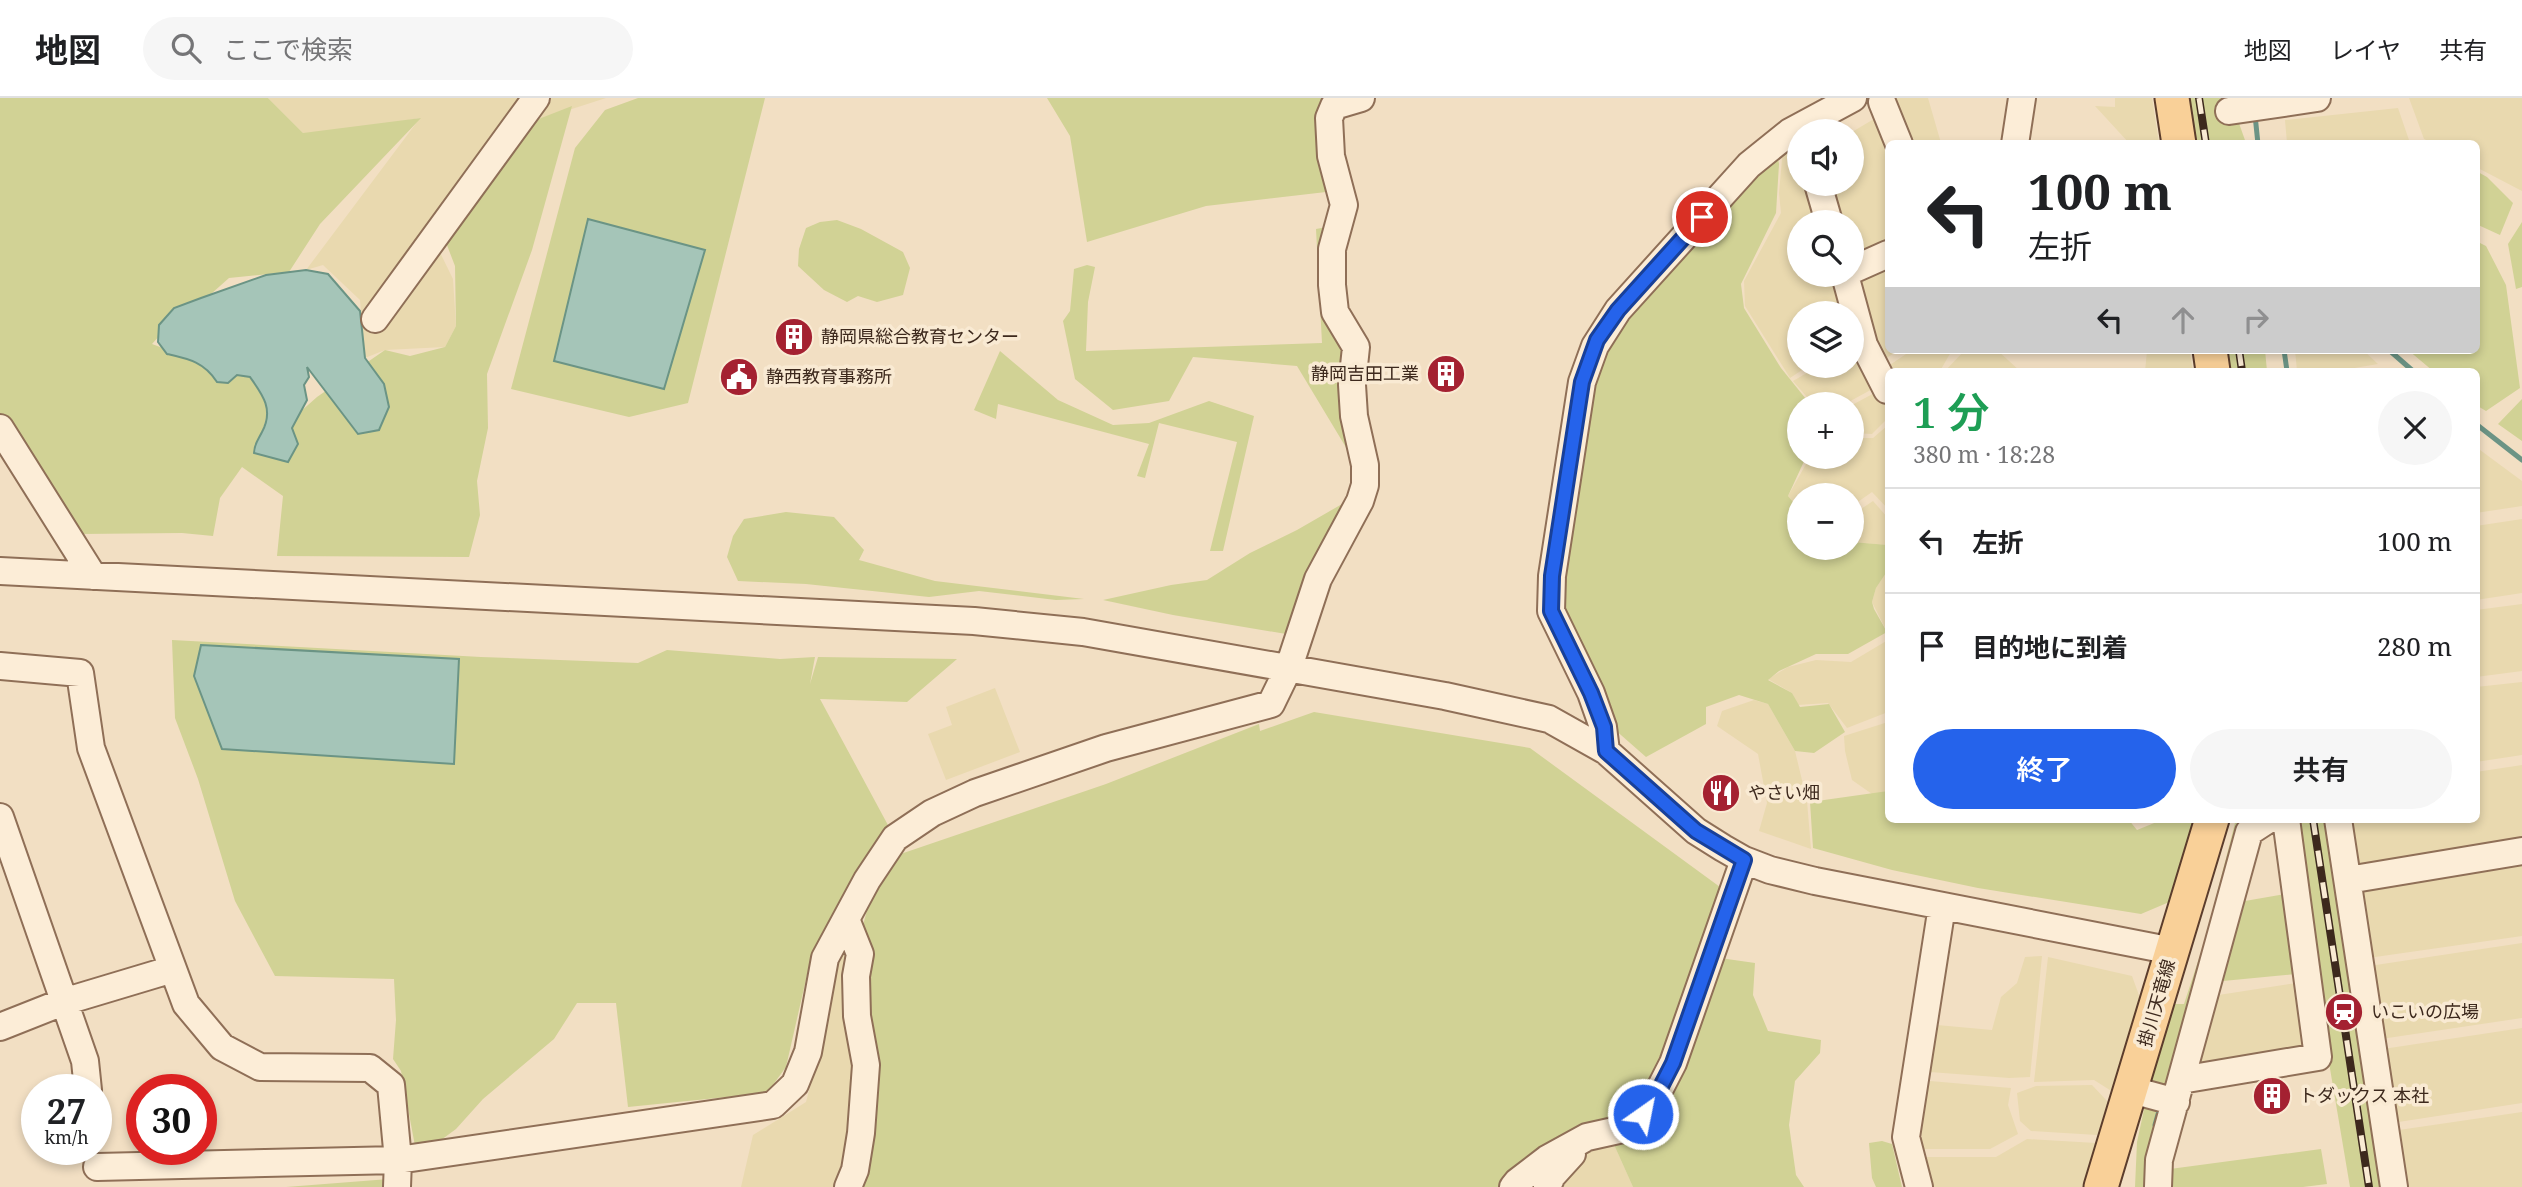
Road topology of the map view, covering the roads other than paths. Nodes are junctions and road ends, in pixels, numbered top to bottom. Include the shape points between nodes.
1 (536, 98) edge
2 (1361, 98) edge
3 (1853, 98) edge
4 (2022, 98) edge
5 (2172, 98) edge
6 (2317, 98) edge
7 (1882, 102) dead end
8 (2246, 108) dead end
9 (1897, 140) edge
10 (2016, 140) edge
11 (2178, 140) edge
12 (1885, 255) edge
13 (1864, 265) edge
14 (1848, 287) edge
15 (374, 319) dead end
16 (1885, 386) edge
17 (0, 428) edge
18 (0, 571) edge
19 (93, 576) junction
20 (0, 666) edge
21 (1289, 667) junction
22 (1606, 751) junction
23 (0, 817) edge
24 (2211, 823) edge
25 (2263, 823) edge
26 (2287, 823) edge
27 (2339, 823) edge
28 (2522, 851) edge
29 (1744, 860) junction
30 (2348, 880) junction
31 (1942, 906) junction
32 (846, 919) junction
33 (2172, 951) junction
34 (173, 969) junction
35 (63, 1002) junction
36 (0, 1027) edge
37 (86, 1074) edge
38 (2161, 1093) junction
39 (1587, 1137) junction
40 (398, 1160) junction
41 (96, 1168) edge
42 (286, 1175) edge
43 (174, 1176) edge
44 (397, 1187) edge
45 (848, 1187) edge
46 (1513, 1187) edge
47 (1547, 1187) edge
48 (1919, 1187) edge
49 (2101, 1187) edge
50 (2158, 1187) edge
51 (2395, 1187) edge

1 - 15 street
2 - 21 street via 1334,106 1329,118 1331,156 1344,205 1332,249 1333,298 1335,312 1356,347 1353,416 1365,485 1318,579
3 - 22 street via 1790,132 1749,165 1618,310 1597,340 1582,382 1552,576 1551,611 1591,693 1604,727
4 - 10 street
5 - 11 main road
6 - 8 street
7 - 9 street
12 - 13 street
14 - 16 street via 1864,345
17 - 19 street
18 - 19 street
19 - 21 street via 974,621 1083,632
20 - 34 street via 80,673 91,748
21 - 22 street via 1549,719
21 - 32 street via 1271,704 1106,748 975,793 932,813 895,838
22 - 29 street via 1696,831
23 - 35 street
24 - 33 main road, 掛川天竜線
25 - 38 street via 2249,832
26 - 38 street via 2318,1057
27 - 30 street
28 - 30 street
29 - 31 street via 1804,878
29 - 39 street via 1673,1063 1653,1102 1632,1126
30 - 51 street
31 - 33 street
31 - 48 street via 1906,1137
32 - 40 street via 825,958 808,1052 795,1084 773,1105
32 - 45 street via 860,954 857,1016 866,1065 861,1133
33 - 38 main road, 掛川天竜線
34 - 35 street
34 - 40 street via 186,1004 222,1046 260,1067 370,1068 391,1085
35 - 36 street
35 - 37 street
38 - 49 main road, 掛川天竜線
38 - 50 street
39 - 46 street via 1547,1159
39 - 47 street
40 - 42 street
40 - 44 street
41 - 43 street
42 - 43 street

